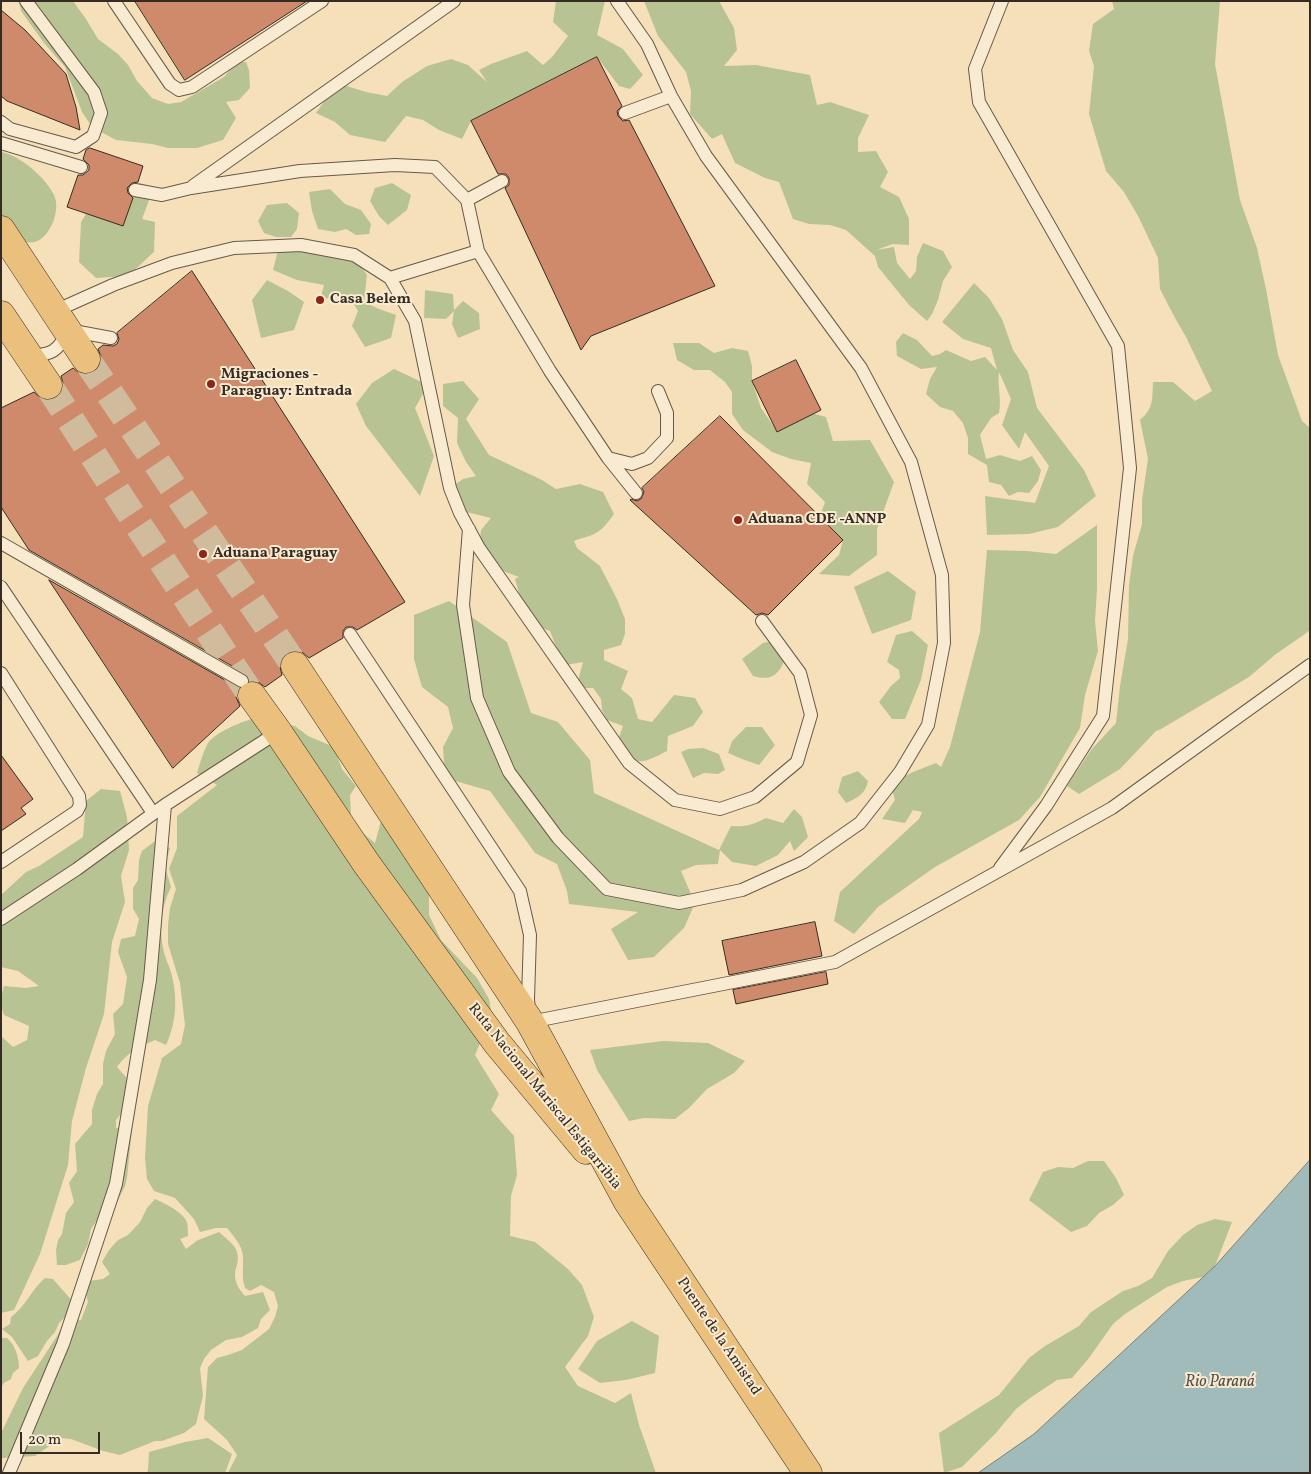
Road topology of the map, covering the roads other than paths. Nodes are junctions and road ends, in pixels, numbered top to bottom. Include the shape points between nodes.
1 (26, 1) edge
2 (114, 1) edge
3 (322, 1) edge
4 (454, 1) edge
5 (617, 1) edge
6 (1002, 1) edge
7 (671, 96) junction
8 (626, 113) dead end
9 (1, 122) edge
10 (1, 143) edge
11 (80, 167) dead end
12 (502, 181) dead end
13 (191, 188) junction
14 (136, 190) dead end
15 (467, 200) junction
16 (1, 230) edge
17 (478, 251) junction
18 (390, 278) junction
19 (1, 315) edge
20 (62, 320) junction
21 (111, 338) dead end
22 (28, 355) junction
23 (86, 359) tunnel mouth
24 (48, 385) tunnel mouth
25 (658, 390) dead end
26 (608, 458) junction
27 (636, 493) dead end
28 (469, 529) junction
29 (1, 543) edge
30 (1, 587) edge
31 (762, 620) dead end
32 (350, 634) dead end
33 (1310, 665) edge
34 (295, 666) tunnel mouth
35 (1, 672) edge
36 (247, 689) joint
37 (278, 732) junction
38 (166, 805) junction
39 (154, 813) junction
40 (1, 862) edge
41 (997, 872) junction
42 (1, 919) edge
43 (530, 1022) junction
44 (628, 1202) junction
45 (9, 1473) edge
46 (808, 1473) edge

1 - 9 lane via 94,92 101,113 94,136 76,147 10,129
2 - 3 lane via 170,84 179,90 192,87
4 - 13 lane
5 - 7 lane via 647,44
6 - 41 lane via 975,69 979,102 1118,346 1130,468 1103,716 1046,806
7 - 8 lane
7 - 28 lane via 706,156 861,368 911,462 942,575 944,643 928,724 900,772 860,822 804,862 742,890 679,902 607,889 558,838 509,772 477,698 463,604
10 - 11 lane
12 - 15 lane
13 - 14 lane via 162,195
13 - 15 lane via 300,171 395,165 435,167
15 - 17 lane
16 - 20 highway
17 - 18 lane
17 - 26 lane via 550,371
18 - 20 lane via 354,255 309,246 234,248 172,263 113,285
18 - 28 lane via 415,321 450,488
19 - 22 highway
20 - 21 lane
20 - 22 lane via 63,341 54,350
20 - 23 highway
22 - 24 highway
25 - 26 lane via 667,413 667,438 648,458 632,464
26 - 27 lane
28 - 31 lane via 629,763 675,800 720,809 755,797 797,762 811,715 800,673
29 - 36 lane
30 - 39 lane
32 - 43 lane via 520,891 530,935
33 - 41 lane via 1112,808
34 - 43 highway, Ruta Nacional Mariscal Estigarribia
35 - 40 lane via 79,796 80,805 77,811
36 - 37 highway, Ruta Nacional Mariscal Estigarribia
37 - 38 lane
37 - 44 highway, Ruta Nacional Mariscal Estigarribia via 366,863 498,1043
38 - 39 lane
38 - 45 lane via 150,980 116,1184 63,1344
39 - 42 lane
41 - 43 lane via 835,962
43 - 44 highway, Ruta Nacional Mariscal Estigarribia
44 - 46 highway, Puente de la Amistad

